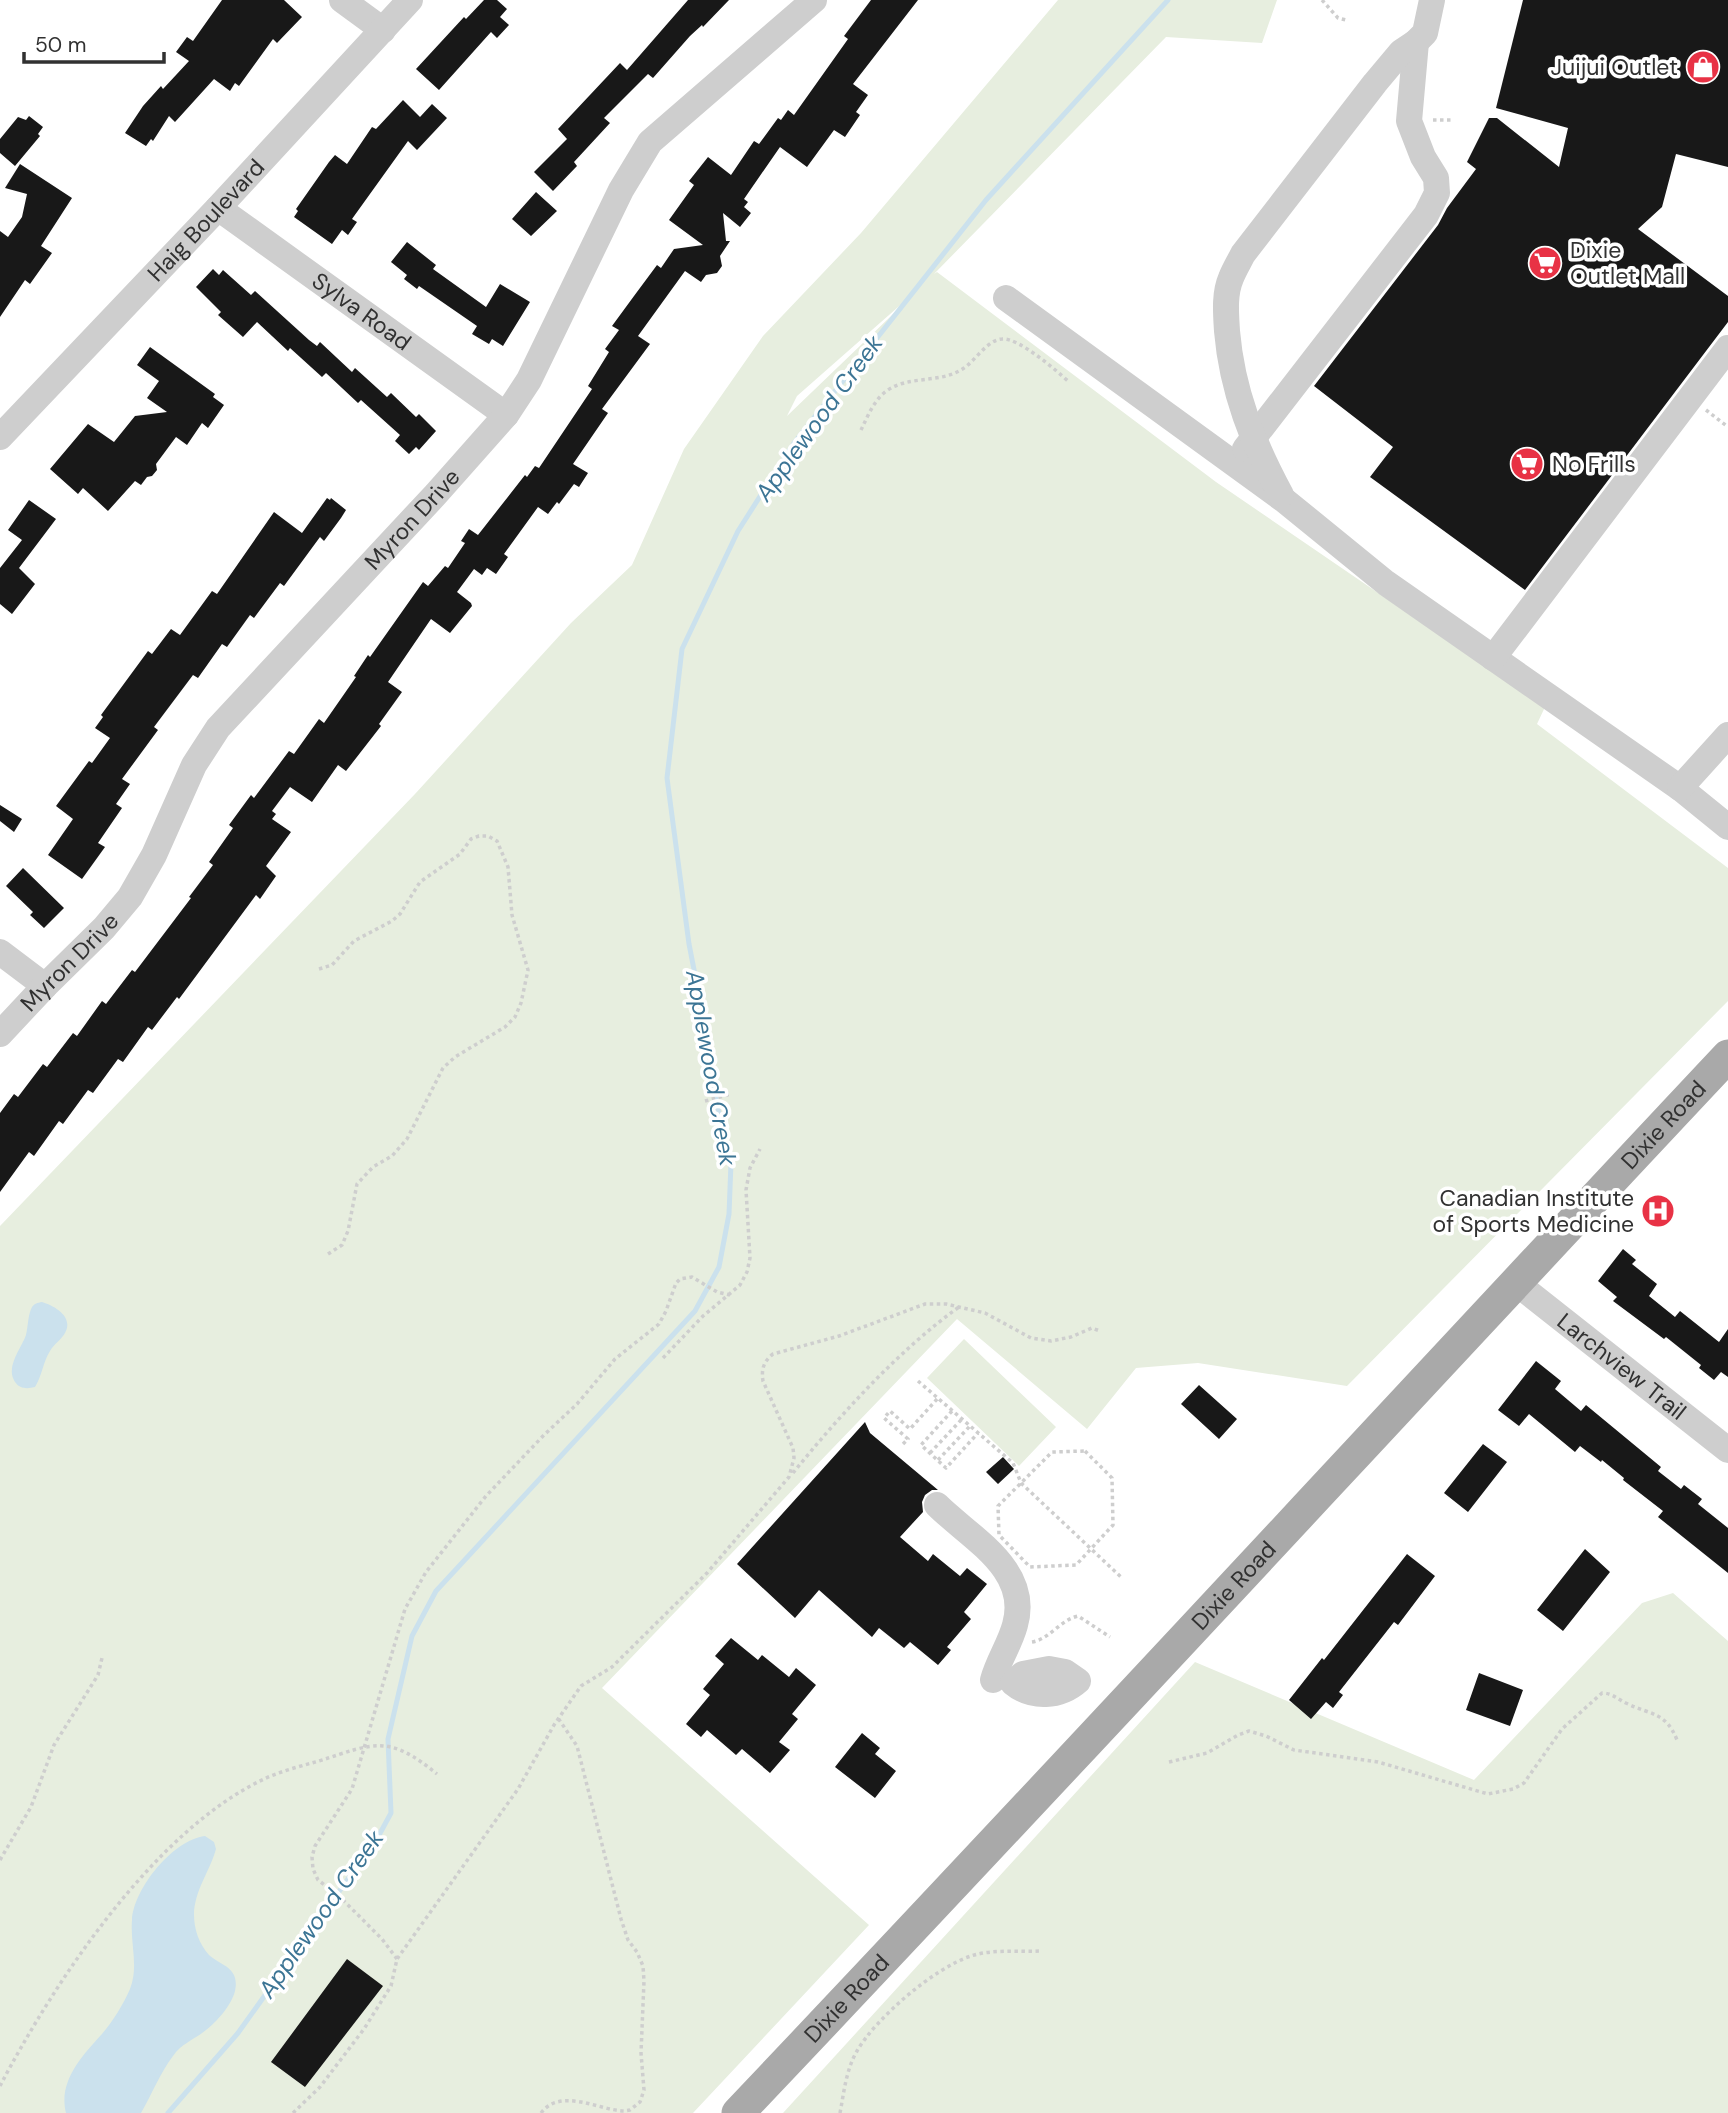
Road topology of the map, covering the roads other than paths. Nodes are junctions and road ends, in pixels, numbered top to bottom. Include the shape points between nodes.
1 (342, 0) edge
2 (410, 0) edge
3 (814, 0) edge
4 (1432, 0) edge
5 (383, 30) junction
6 (1416, 43) junction
7 (218, 208) junction
8 (1006, 298) dead end
9 (1728, 348) edge
10 (506, 415) junction
11 (0, 437) edge
12 (1252, 438) junction
13 (1233, 464) junction
14 (1284, 500) junction
15 (1493, 657) junction
16 (1728, 735) edge
17 (1680, 788) junction
18 (1728, 827) edge
19 (0, 952) edge
20 (45, 986) junction
21 (0, 1034) edge
22 (1728, 1056) edge
23 (1516, 1282) junction
24 (1728, 1450) edge
25 (937, 1505) dead end
26 (993, 1680) dead end
27 (748, 2109) edge

1 - 5 street
2 - 5 street, Haig Boulevard
3 - 10 street, Myron Drive via 650,142 621,190 529,380
4 - 6 street via 1425,33
5 - 7 street, Haig Boulevard
6 - 12 street via 1409,121 1437,178 1437,193 1426,215
6 - 12 street via 1401,52 1368,91 1243,254 1230,279 1225,310 1229,360
7 - 10 street, Sylva Road
7 - 11 street, Haig Boulevard
8 - 13 street
9 - 15 street
10 - 20 street, Myron Drive via 218,727 194,765 130,897
12 - 13 street
12 - 14 street
13 - 14 street
14 - 15 street via 1386,583
15 - 17 street
16 - 17 street
17 - 18 street
19 - 20 street
20 - 21 street, Myron Drive
22 - 23 main road, Dixie Road
23 - 24 street, Larchview Trail
23 - 27 main road, Dixie Road
25 - 26 street via 990,1550 1013,1581 1019,1604 1015,1626

